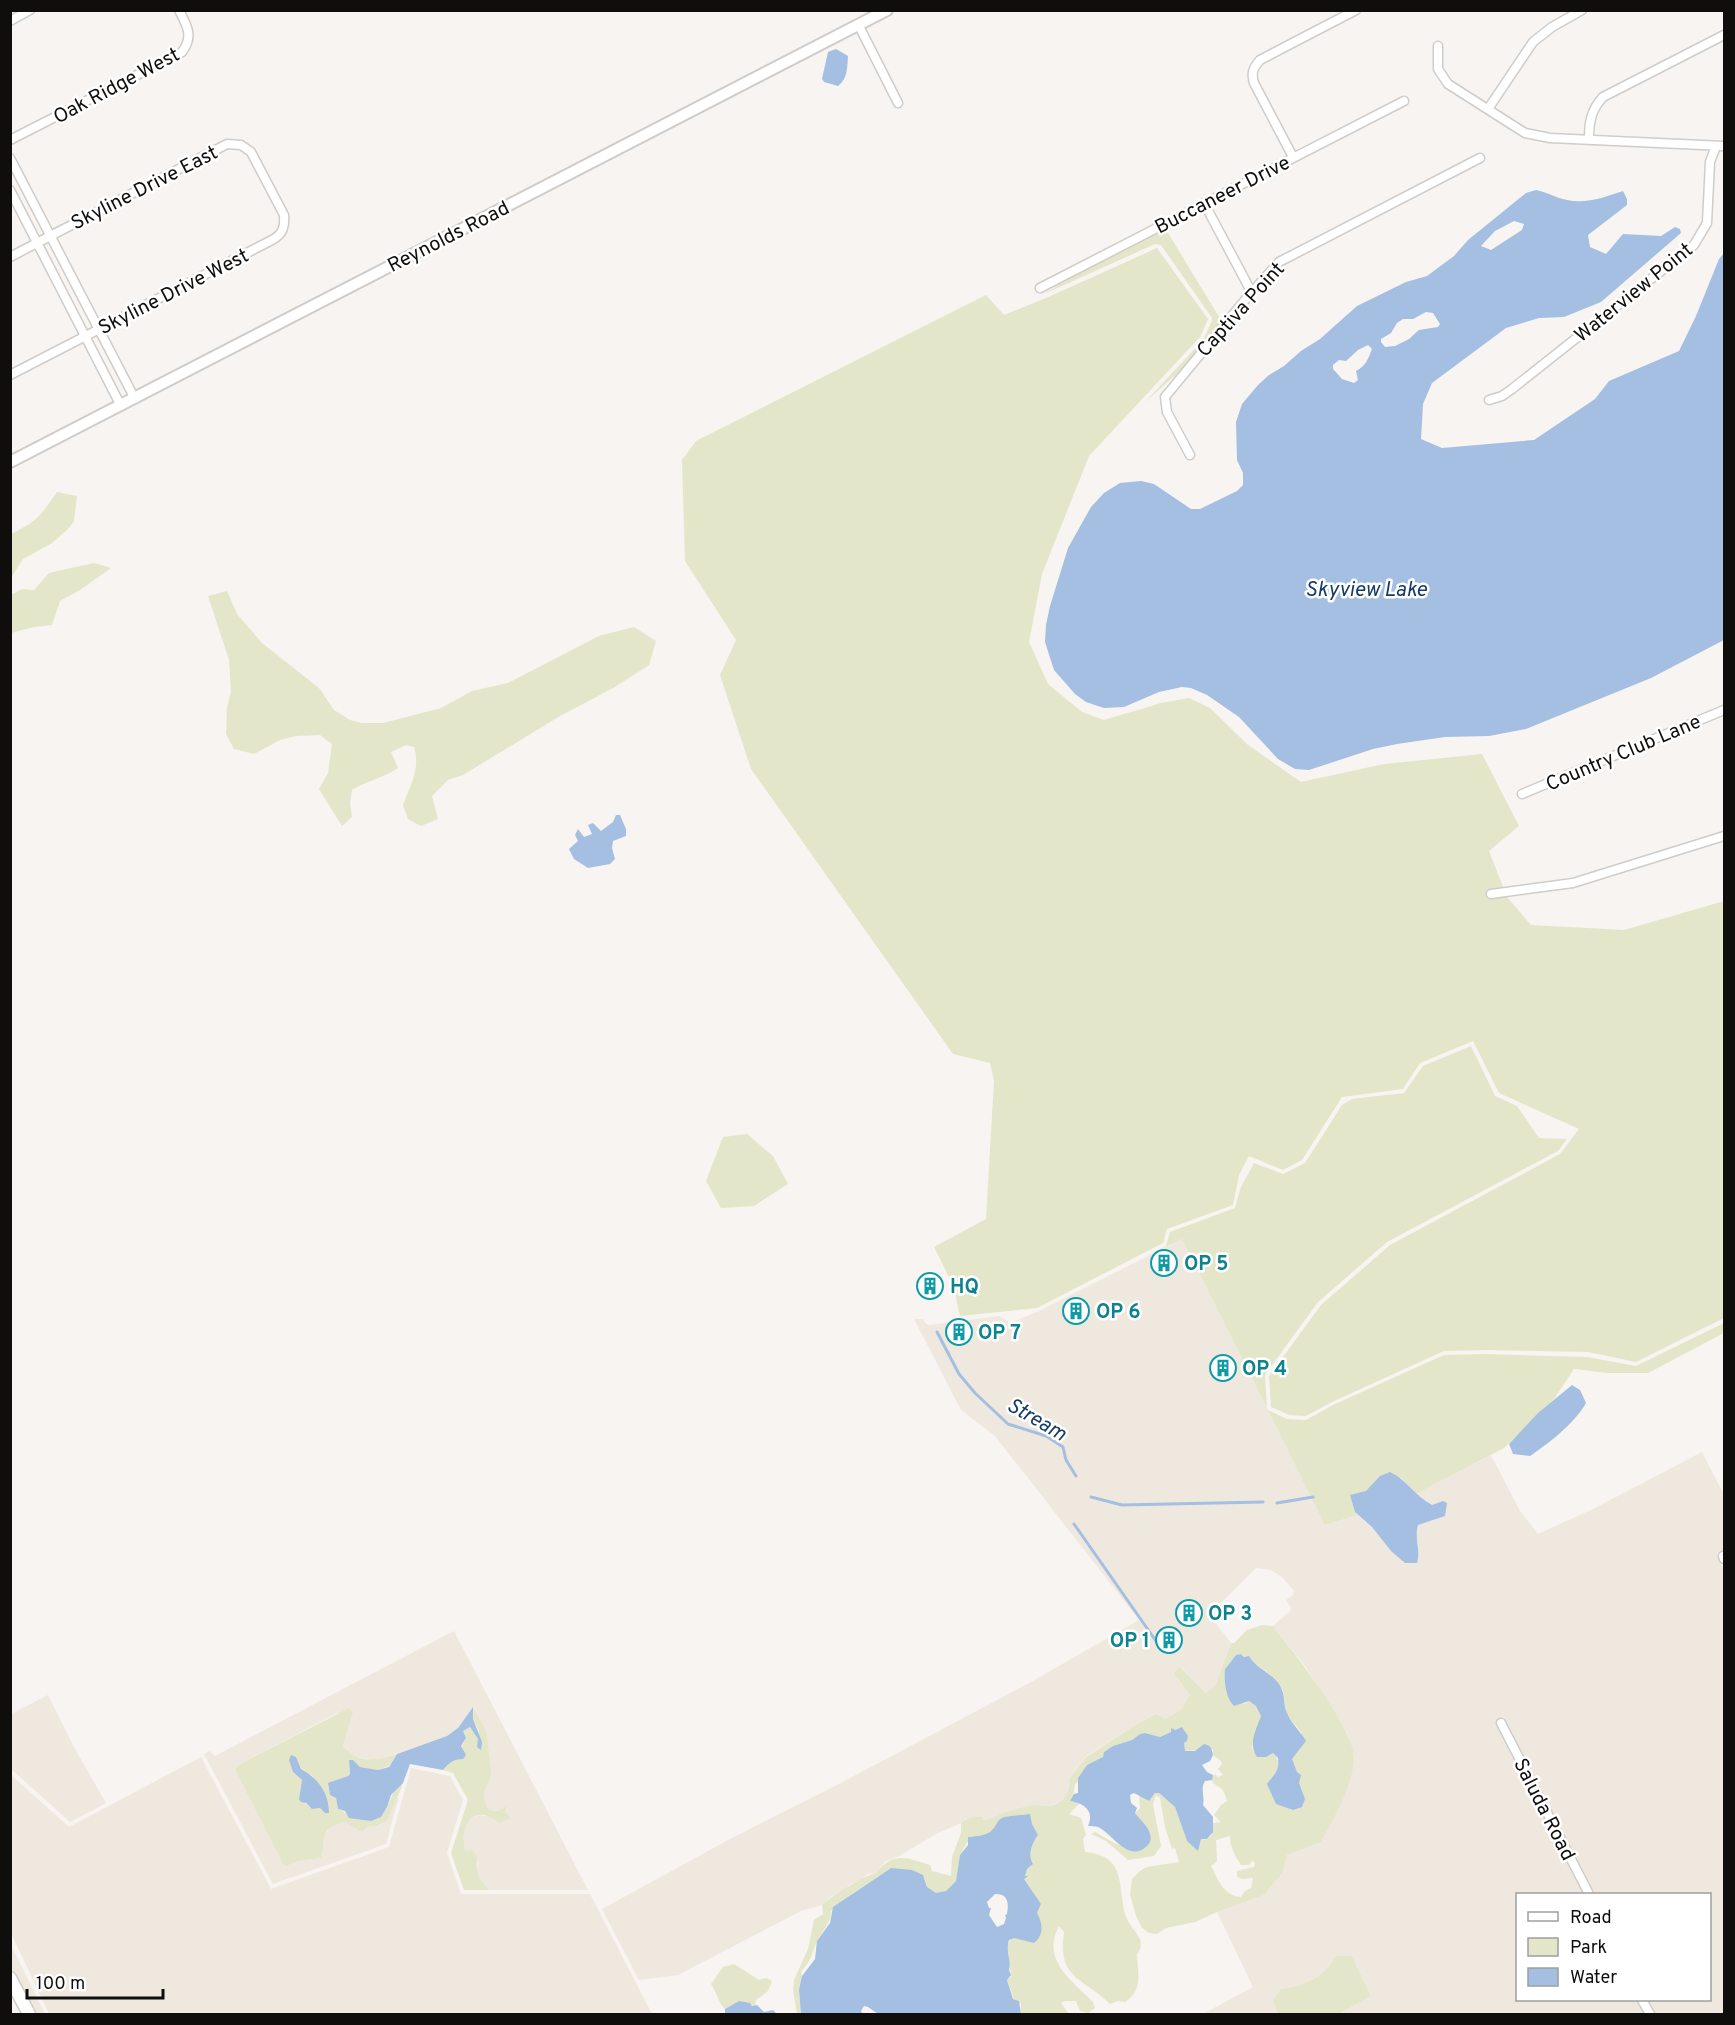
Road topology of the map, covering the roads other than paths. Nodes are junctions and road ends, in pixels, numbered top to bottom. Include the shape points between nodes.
1 (30, 10) edge
2 (179, 10) edge
3 (887, 10) edge
4 (1356, 10) edge
5 (1581, 10) edge
6 (10, 21) edge
7 (858, 24) junction
8 (1725, 35) edge
9 (1438, 46) dead end
10 (1404, 101) dead end
11 (898, 103) dead end
12 (1488, 109) junction
13 (1589, 139) junction
14 (10, 140) edge
15 (1720, 146) edge
16 (1293, 157) junction
17 (10, 158) edge
18 (1480, 158) dead end
19 (265, 179) joint
20 (10, 190) edge
21 (1204, 204) junction
22 (50, 237) junction
23 (38, 243) junction
24 (10, 257) edge
25 (1040, 288) dead end
26 (1252, 293) junction
27 (99, 330) junction
28 (86, 336) junction
29 (10, 375) edge
30 (135, 399) junction
31 (1489, 400) dead end
32 (121, 406) junction
33 (1190, 455) dead end
34 (10, 462) edge
35 (1725, 710) edge
36 (1522, 794) dead end
37 (1725, 836) edge
38 (1491, 894) dead end
39 (1501, 1724) dead end
40 (1588, 1893) edge
41 (10, 1978) edge
42 (29, 2014) edge

1 - 6 street
2 - 14 street, Oak Ridge West via 189,39 182,52
3 - 7 street, Reynolds Road
4 - 16 street via 1253,67 1254,83
5 - 12 street via 1533,42
7 - 11 street
7 - 30 street, Reynolds Road
8 - 13 street via 1603,97 1592,112
9 - 12 street via 1442,78
10 - 16 street, Buccaneer Drive
12 - 13 street via 1526,133
13 - 15 street
15 - 31 street, Waterview Point via 1710,162 1707,223 1694,245 1512,389
16 - 21 street, Buccaneer Drive
17 - 22 street
18 - 26 street, Captiva Point via 1279,262
19 - 22 street, Skyline Drive East via 247,148 227,144
19 - 27 street, Skyline Drive West via 284,215 285,225 278,236
20 - 23 street
21 - 25 street, Buccaneer Drive
21 - 26 street
22 - 23 street, Skyline Drive East
22 - 27 street
23 - 24 street, Skyline Drive East
23 - 28 street
26 - 33 street, Captiva Point via 1165,397 1167,412
27 - 28 street, Skyline Drive West
27 - 30 street
28 - 29 street, Skyline Drive West
28 - 32 street
30 - 32 street, Reynolds Road
32 - 34 street, Reynolds Road
35 - 36 street, Country Club Lane
37 - 38 street via 1573,883
39 - 40 street, Saluda Road
41 - 42 main road

